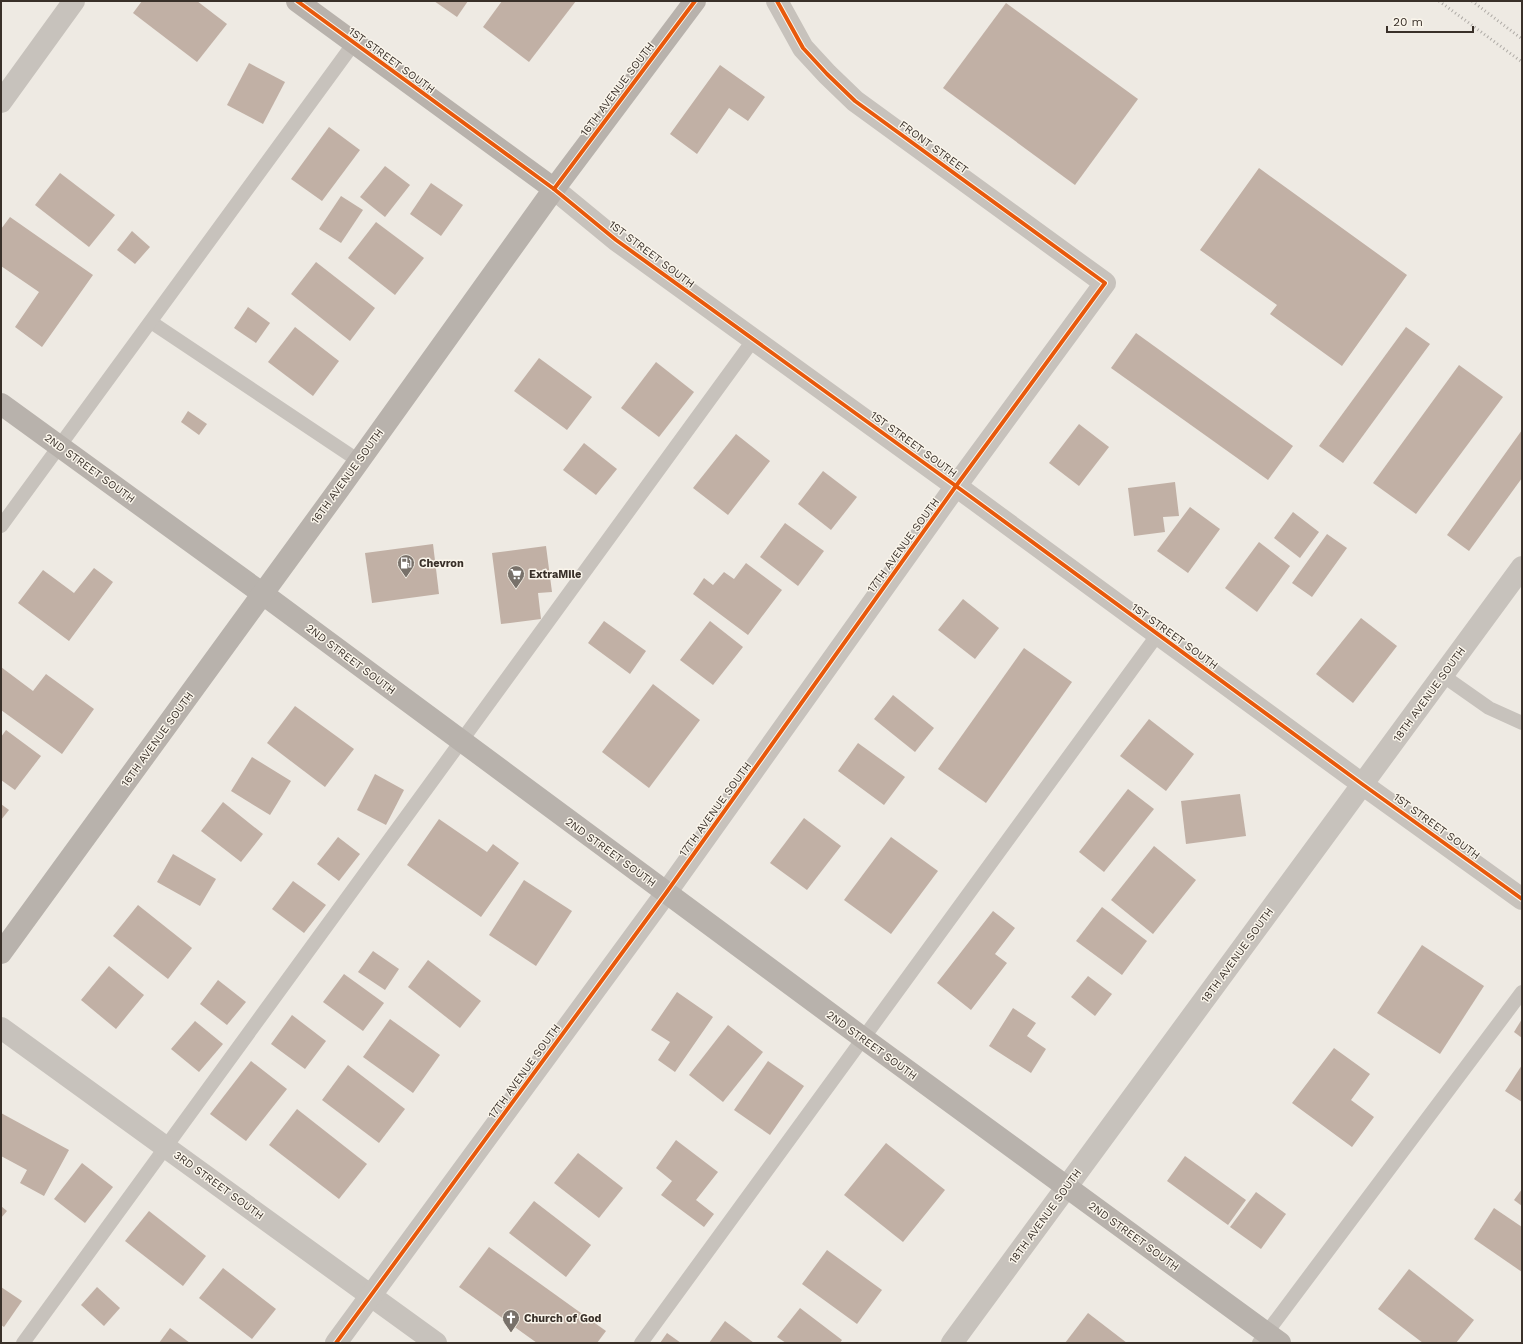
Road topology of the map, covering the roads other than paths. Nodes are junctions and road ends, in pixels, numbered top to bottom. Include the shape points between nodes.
1 (74, 1) edge
2 (297, 1) edge
3 (695, 1) edge
4 (777, 1) edge
5 (354, 43) junction
6 (1, 102) edge
7 (554, 189) junction
8 (1105, 283) joint
9 (151, 322) junction
10 (754, 339) junction
11 (1, 404) edge
12 (59, 446) junction
13 (359, 461) junction
14 (956, 486) junction
15 (1, 526) edge
16 (1522, 567) edge
17 (263, 594) junction
18 (1158, 634) junction
19 (1442, 675) junction
20 (1522, 723) edge
21 (461, 742) junction
22 (1362, 784) junction
23 (666, 893) junction
24 (1522, 899) edge
25 (1, 953) edge
26 (1522, 992) edge
27 (1, 1028) edge
28 (863, 1038) junction
29 (166, 1146) junction
30 (1066, 1187) junction
31 (371, 1296) junction
32 (1269, 1340) edge
33 (23, 1343) edge
34 (336, 1343) edge
35 (436, 1343) edge
36 (641, 1343) edge
37 (952, 1343) edge

1 - 6 street
2 - 5 street, 1ST STREET SOUTH
3 - 7 street, 16TH AVENUE SOUTH
4 - 8 street, FRONT STREET via 803,48 855,101
5 - 7 street, 1ST STREET SOUTH
5 - 9 lane
7 - 10 street, 1ST STREET SOUTH via 616,240
7 - 13 street, 16TH AVENUE SOUTH
8 - 14 street, 17TH AVENUE SOUTH
9 - 12 lane
9 - 13 lane
10 - 14 street, 1ST STREET SOUTH
10 - 21 lane
11 - 12 street, 2ND STREET SOUTH
12 - 15 lane
12 - 17 street, 2ND STREET SOUTH
13 - 17 street, 16TH AVENUE SOUTH
14 - 18 street, 1ST STREET SOUTH
14 - 23 street, 17TH AVENUE SOUTH
16 - 19 street, 18TH AVENUE SOUTH
17 - 21 street, 2ND STREET SOUTH
17 - 25 street, 16TH AVENUE SOUTH
18 - 22 street, 1ST STREET SOUTH
18 - 28 lane
19 - 20 lane via 1489,708
19 - 22 street, 18TH AVENUE SOUTH
21 - 23 street, 2ND STREET SOUTH
21 - 29 lane
22 - 24 street, 1ST STREET SOUTH
22 - 30 street, 18TH AVENUE SOUTH
23 - 28 street, 2ND STREET SOUTH
23 - 31 street, 17TH AVENUE SOUTH
26 - 32 lane
27 - 29 street, 3RD STREET SOUTH
28 - 30 street, 2ND STREET SOUTH
28 - 36 lane
29 - 31 street, 3RD STREET SOUTH
29 - 33 lane
30 - 32 street, 2ND STREET SOUTH
30 - 37 street, 18TH AVENUE SOUTH
31 - 34 street, 17TH AVENUE SOUTH
31 - 35 street, 3RD STREET SOUTH

